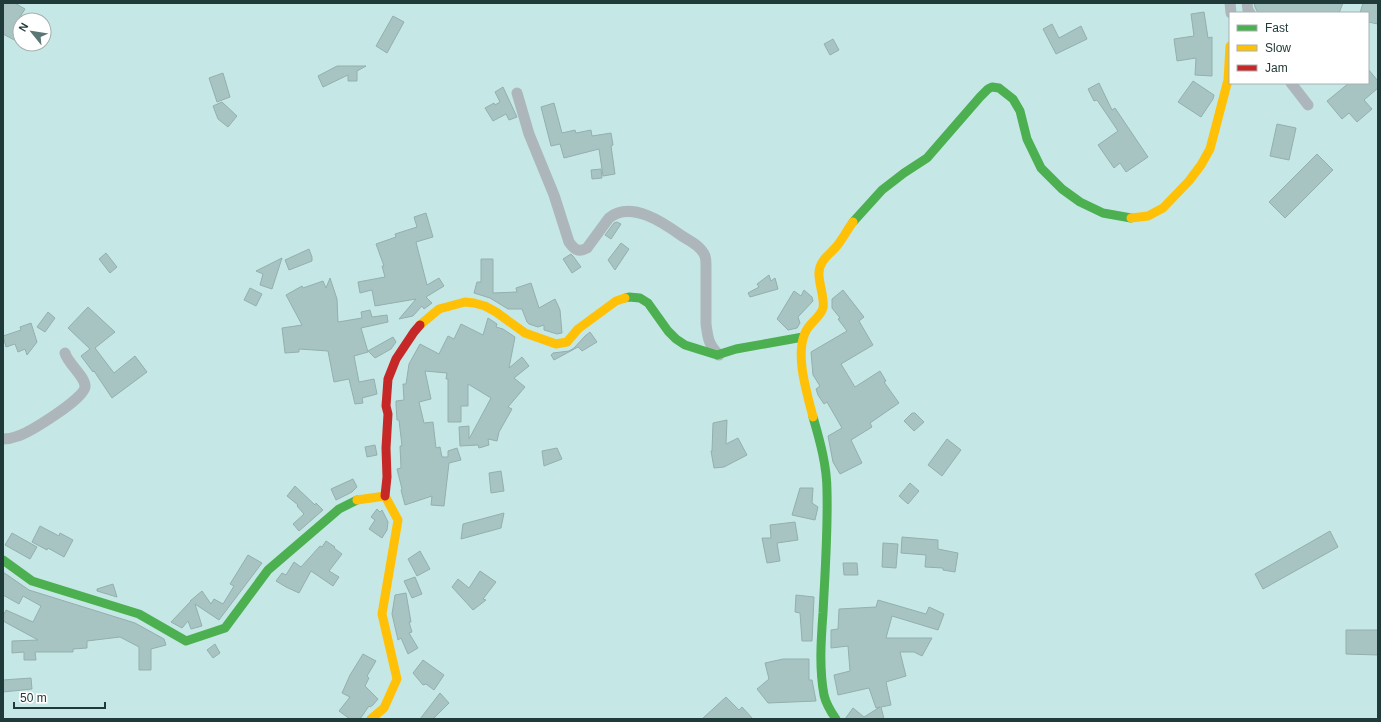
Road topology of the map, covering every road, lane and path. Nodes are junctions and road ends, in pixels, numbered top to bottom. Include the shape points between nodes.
1 (1229, 63) edge
2 (1292, 84) edge
3 (517, 93) dead end
4 (1308, 104) dead end
5 (803, 337) junction
6 (65, 353) dead end
7 (719, 355) junction
8 (3, 439) edge
9 (385, 496) junction
10 (3, 560) edge
11 (372, 719) edge
12 (836, 719) edge

1 - 5 street via 1228,80 1210,149 1201,165 1163,208 1148,216 1133,218 1103,213 1080,202 1062,189 1041,168 1027,139 1020,110 1013,99 999,88 988,89 927,158 882,190 866,206 836,247 825,257 819,271 823,307
2 - 4 street
3 - 7 street via 529,134 573,248 582,251 587,248 613,214 626,212 653,217 695,244 705,256 706,324 709,342
5 - 7 street via 732,350
5 - 12 street via 801,348 804,377 822,450 827,489 822,680 828,709
6 - 8 street via 85,383 83,393 36,428 19,436
7 - 9 street via 676,340 651,304 638,297 623,297 616,301 578,329 567,342 556,344 525,333 485,306 465,302 439,309 424,321 411,337 396,360 388,379
9 - 10 street via 357,500 339,509 268,570 225,628 186,641 139,614 32,581
9 - 11 street via 398,520 382,614 397,679 384,708

